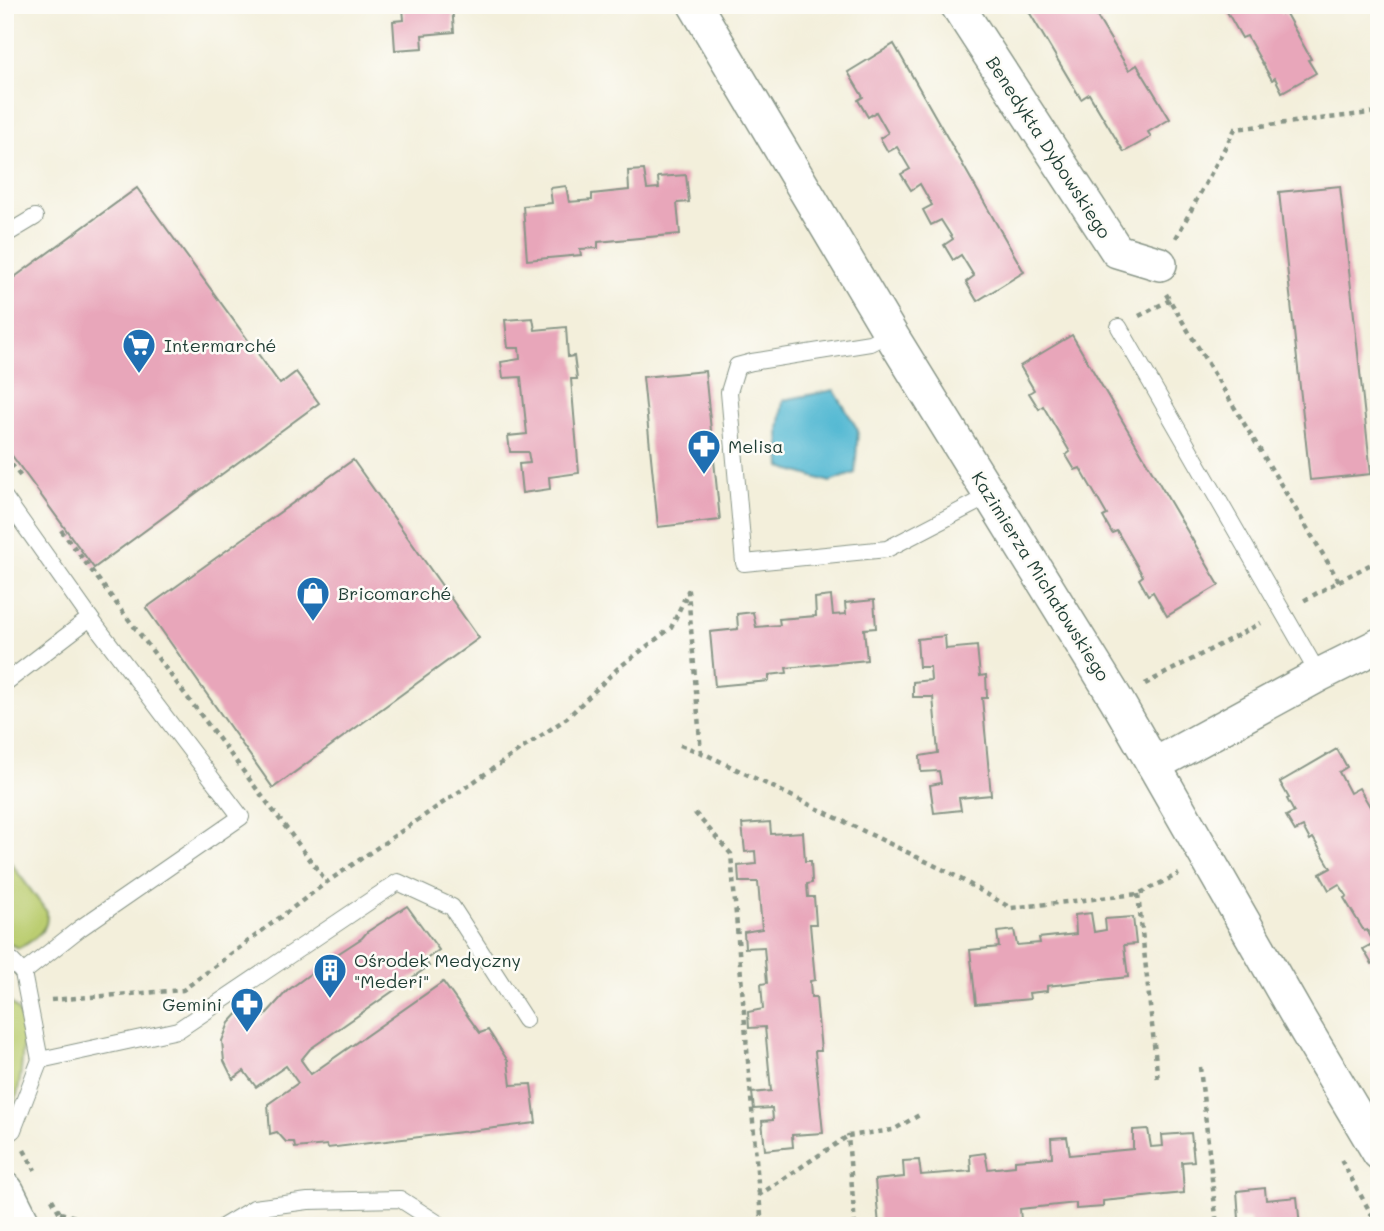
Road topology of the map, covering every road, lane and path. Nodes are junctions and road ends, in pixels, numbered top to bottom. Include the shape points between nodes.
1 (695, 5) edge
2 (957, 5) edge
3 (1379, 112) edge
4 (35, 217) dead end
5 (5, 235) edge
6 (1160, 264) joint
7 (1170, 300) dead end
8 (1119, 327) joint
9 (890, 333) junction
10 (5, 456) edge
11 (22, 478) dead end
12 (991, 495) junction
13 (5, 498) edge
14 (55, 522) dead end
15 (1379, 560) edge
16 (1339, 581) dead end
17 (90, 618) junction
18 (1379, 645) edge
19 (1319, 675) junction
20 (5, 683) edge
21 (680, 745) dead end
22 (701, 753) junction
23 (1153, 765) junction
24 (695, 813) dead end
25 (1181, 873) dead end
26 (327, 882) junction
27 (1138, 894) junction
28 (5, 954) edge
29 (23, 973) junction
30 (28, 1001) junction
31 (525, 1020) dead end
32 (40, 1060) junction
33 (1200, 1067) dead end
34 (1158, 1081) dead end
35 (921, 1114) dead end
36 (5, 1136) edge
37 (848, 1136) junction
38 (1379, 1153) edge
39 (5, 1192) edge
40 (759, 1195) junction
41 (59, 1213) dead end
42 (22, 1226) edge
43 (111, 1226) edge
44 (224, 1226) edge
45 (442, 1226) edge
46 (762, 1226) edge
47 (855, 1226) edge
48 (1217, 1226) edge

1 - 9 street, Kazimierza Michałowskiego
2 - 6 street, Benedykta Dybowskiego via 1117,251
3 - 6 path via 1236,129
4 - 5 lane
7 - 8 path
8 - 19 lane
9 - 12 street, Kazimierza Michałowskiego
9 - 12 lane via 870,344 737,366 729,392 744,562 887,549
10 - 11 path
12 - 23 street, Kazimierza Michałowskiego
13 - 17 lane
14 - 26 path
15 - 16 path
17 - 20 lane
17 - 29 lane via 241,817
18 - 19 street
19 - 23 street
21 - 22 path
22 - 26 path via 688,591 671,628 617,668 567,718
22 - 27 path via 950,873 1011,908
23 - 38 street, Kazimierza Michałowskiego
24 - 40 path via 731,854
25 - 27 path
26 - 30 path via 183,990
27 - 34 path
28 - 29 lane
29 - 30 lane
30 - 32 lane
31 - 32 lane via 452,907 398,882 178,1030
32 - 36 lane via 12,1130
33 - 48 path
35 - 37 path via 893,1129
37 - 40 path
37 - 47 path
39 - 42 street
40 - 46 path
41 - 43 path
44 - 45 lane via 254,1208 308,1201 400,1199

